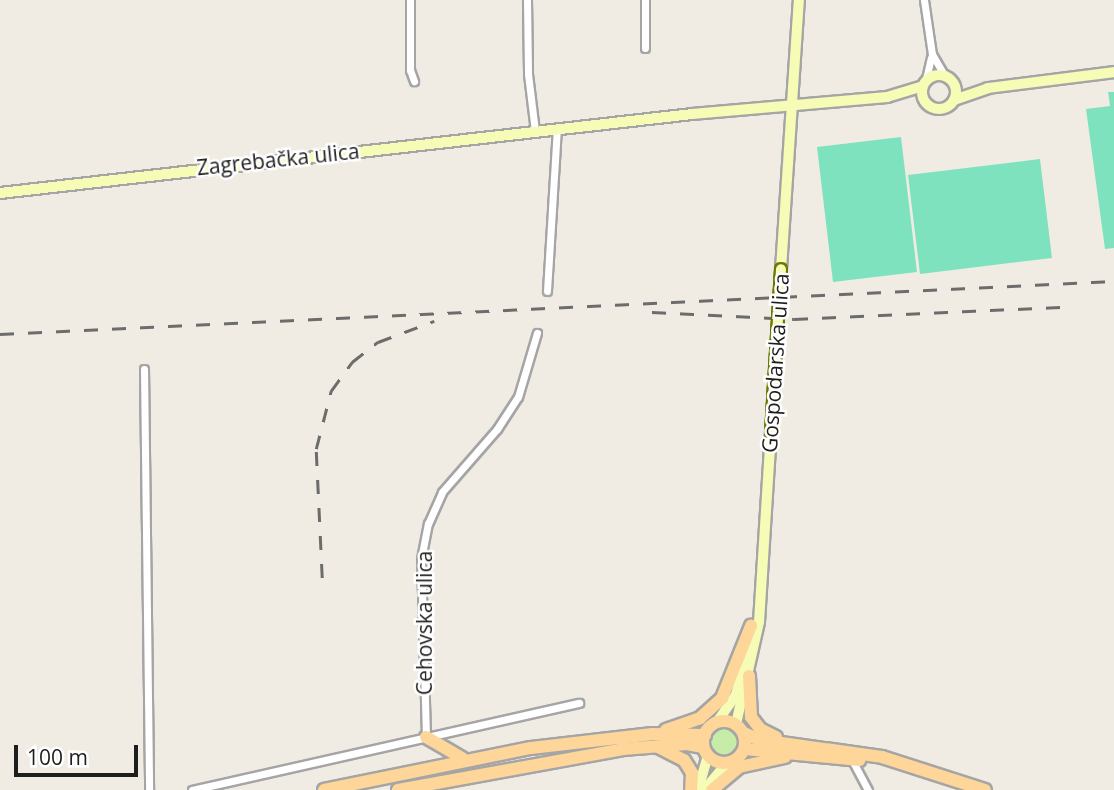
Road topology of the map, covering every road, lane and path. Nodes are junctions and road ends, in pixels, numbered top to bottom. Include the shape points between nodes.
1 (410, 0) edge
2 (527, 0) edge
3 (645, 0) edge
4 (799, 0) edge
5 (923, 0) edge
6 (645, 48) dead end
7 (932, 54) junction
8 (1114, 72) edge
9 (949, 78) junction
10 (414, 81) dead end
11 (924, 83) junction
12 (988, 88) junction
13 (887, 97) junction
14 (954, 100) junction
15 (793, 105) junction
16 (927, 105) junction
17 (557, 129) junction
18 (535, 131) junction
19 (0, 193) edge
20 (547, 291) dead end
21 (537, 333) dead end
22 (144, 369) dead end
23 (760, 600) junction
24 (751, 626) junction
25 (749, 676) junction
26 (579, 703) dead end
27 (717, 722) junction
28 (740, 729) junction
29 (426, 737) junction
30 (653, 740) junction
31 (793, 742) junction
32 (705, 746) junction
33 (745, 749) junction
34 (802, 753) junction
35 (466, 759) junction
36 (851, 759) junction
37 (726, 764) junction
38 (943, 775) junction
39 (149, 790) edge
40 (192, 790) edge
41 (324, 790) edge
42 (398, 790) edge
43 (691, 790) edge
44 (698, 790) edge
45 (704, 790) edge
46 (712, 790) edge
47 (868, 790) edge
48 (985, 790) edge

1 - 10 street
2 - 18 street via 528,74
3 - 6 street
4 - 15 main road, Gospodarska ulica
5 - 7 street
7 - 9 street
7 - 11 street
8 - 12 main road, Zagrebačka ulica
9 - 11 main road, Zagrebačka ulica
9 - 12 main road, Zagrebačka ulica
9 - 14 main road
11 - 13 main road, Zagrebačka ulica
11 - 16 main road
12 - 14 main road, Zagrebačka ulica
13 - 15 main road, Zagrebačka ulica
13 - 16 main road, Zagrebačka ulica
14 - 16 main road, Zagrebačka ulica via 941,109
15 - 17 main road, Zagrebačka ulica
15 - 23 main road, Gospodarska ulica, bridge
17 - 18 main road, Zagrebačka ulica
17 - 20 street
18 - 19 main road, Zagrebačka ulica
21 - 29 street, Cehovska ulica via 518,397 497,429 442,492 428,524 421,559
22 - 39 street
23 - 24 main road
23 - 25 main road, Gospodarska ulica
24 - 27 main road via 736,695
24 - 30 main road via 722,698 692,722
25 - 28 main road, Gospodarska ulica
25 - 31 main road via 754,722 767,733
26 - 29 street
27 - 28 main road
27 - 32 main road
28 - 31 main road
28 - 33 main road
29 - 35 main road via 449,754
29 - 40 street
30 - 32 main road
30 - 35 main road via 581,740
30 - 42 main road
30 - 43 main road via 684,760 692,773
31 - 38 main road via 882,757
32 - 37 main road
32 - 44 main road
33 - 34 main road
33 - 37 main road via 738,759
34 - 36 main road
34 - 46 main road via 752,761
35 - 41 main road
36 - 38 main road
36 - 47 street
37 - 45 main road
38 - 48 main road

